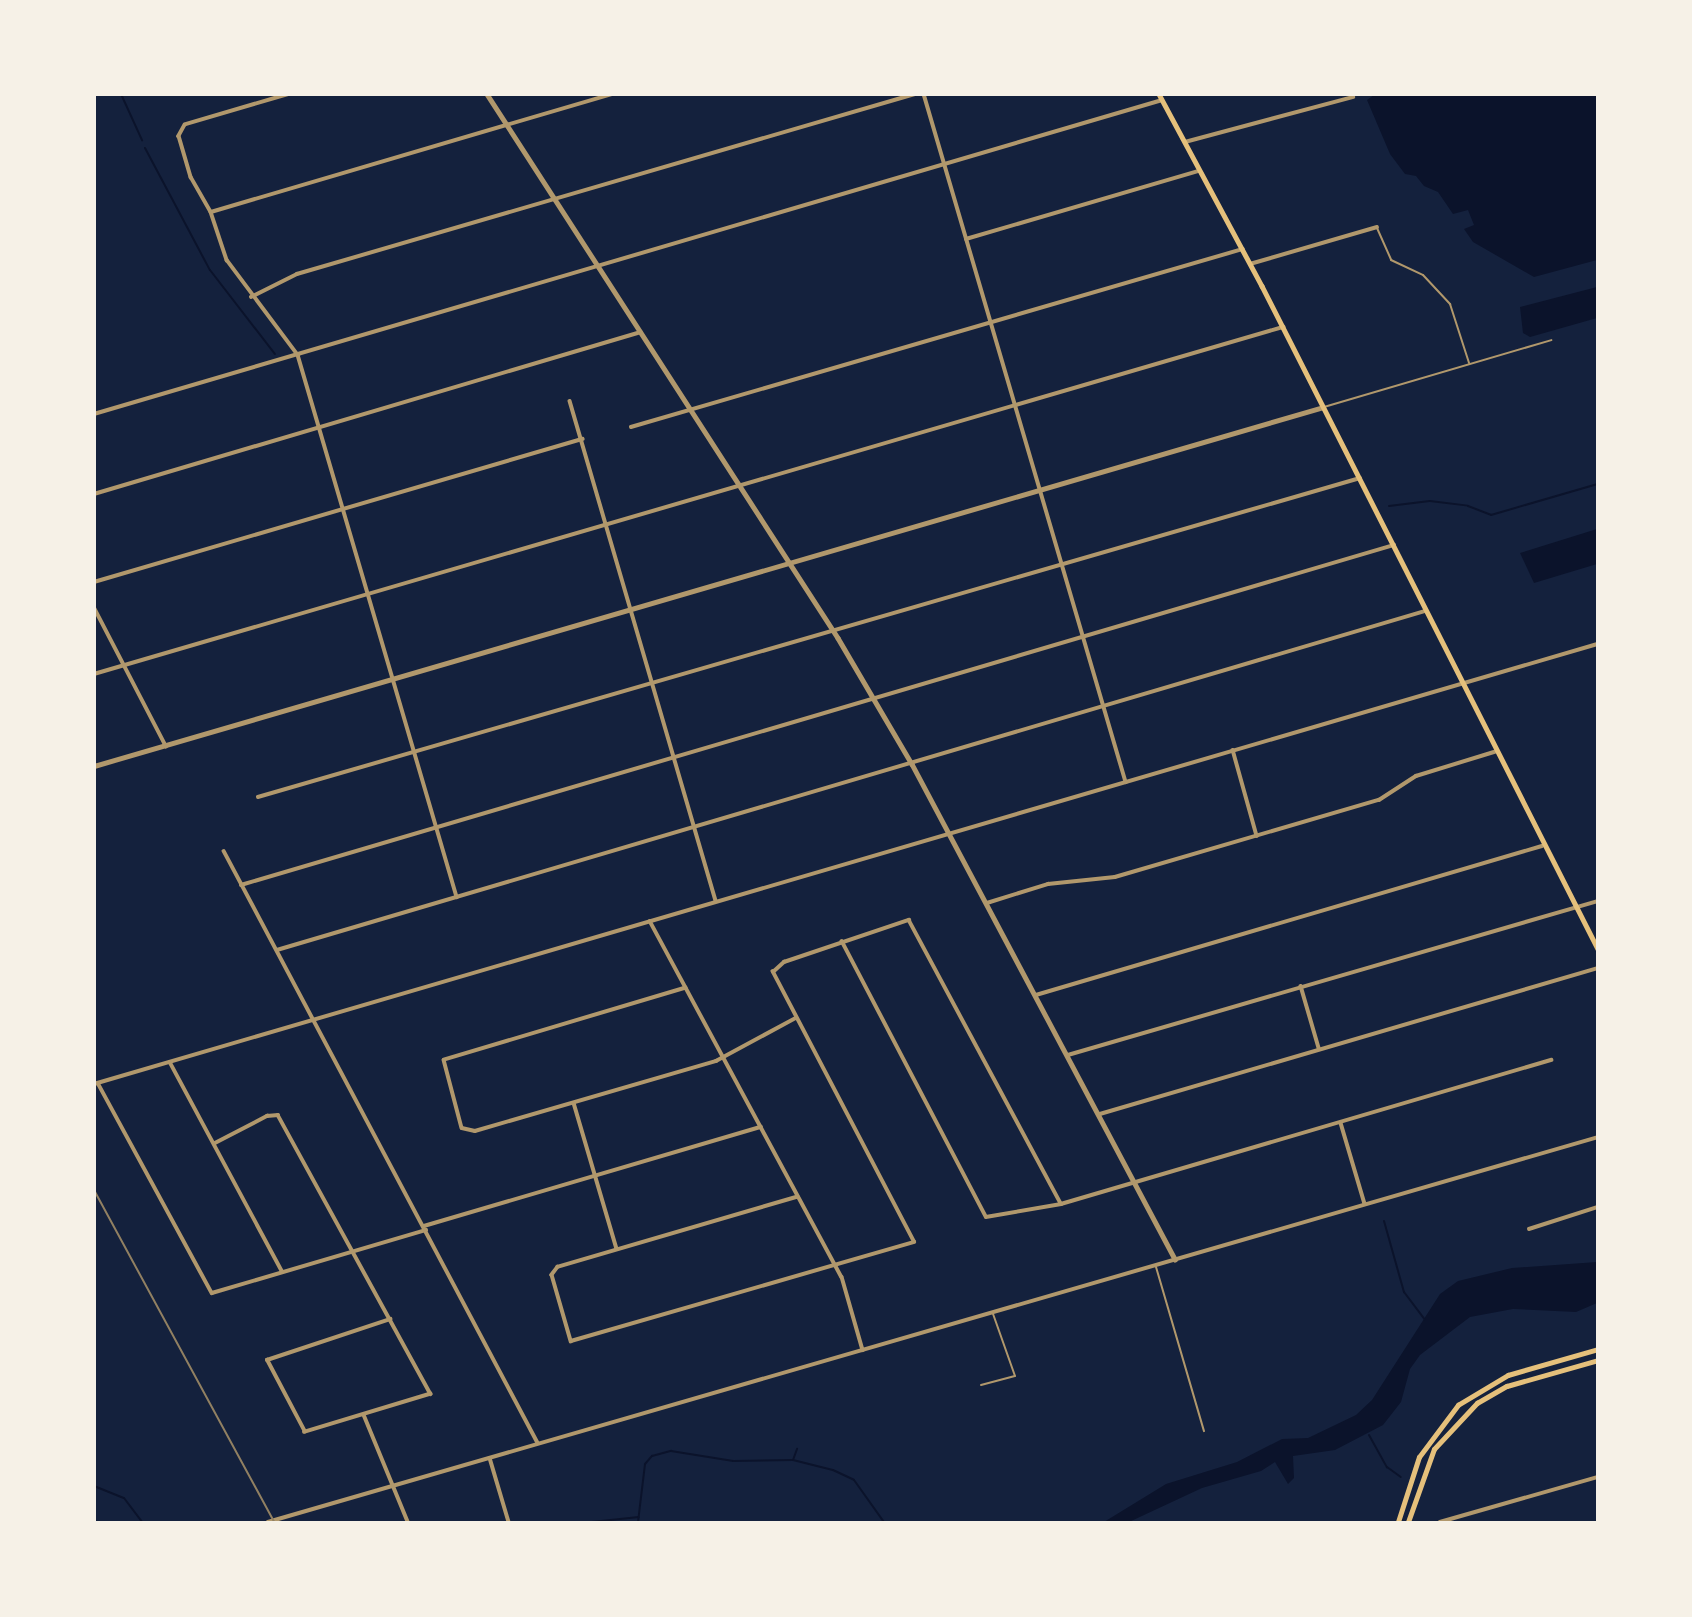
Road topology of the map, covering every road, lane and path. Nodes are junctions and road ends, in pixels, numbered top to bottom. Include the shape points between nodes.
1 (290, 94) edge
2 (487, 94) edge
3 (613, 94) edge
4 (915, 94) edge
5 (924, 94) edge
6 (1159, 94) edge
7 (1353, 96) dead end
8 (1162, 100) junction
9 (507, 126) junction
10 (1185, 142) junction
11 (944, 166) junction
12 (1199, 171) junction
13 (555, 200) junction
14 (211, 212) junction
15 (1377, 227) joint
16 (966, 239) junction
17 (1243, 249) junction
18 (1250, 264) junction
19 (599, 266) junction
20 (251, 297) junction
21 (990, 323) junction
22 (1283, 327) junction
23 (641, 332) junction
24 (1551, 340) dead end
25 (298, 355) junction
26 (1469, 363) junction
27 (570, 401) dead end
28 (1014, 404) junction
29 (1323, 407) junction
30 (690, 408) junction
31 (94, 414) edge
32 (631, 427) dead end
33 (320, 428) junction
34 (582, 439) junction
35 (1360, 478) junction
36 (739, 485) junction
37 (1039, 491) junction
38 (94, 494) edge
39 (343, 509) junction
40 (606, 526) junction
41 (1394, 545) junction
42 (790, 564) junction
43 (1061, 565) junction
44 (94, 582) edge
45 (369, 592) junction
46 (94, 607) edge
47 (630, 610) junction
48 (1425, 611) junction
49 (834, 632) junction
50 (1082, 637) junction
51 (1598, 644) edge
52 (125, 665) junction
53 (94, 674) edge
54 (393, 679) junction
55 (652, 684) junction
56 (1461, 684) junction
57 (874, 698) junction
58 (1103, 708) junction
59 (166, 746) junction
60 (1233, 750) junction
61 (1494, 752) junction
62 (415, 754) junction
63 (673, 757) junction
64 (912, 764) junction
65 (94, 766) edge
66 (1126, 782) junction
67 (258, 797) dead end
68 (436, 827) junction
69 (692, 827) junction
70 (948, 834) junction
71 (1257, 836) junction
72 (1542, 846) junction
73 (224, 851) dead end
74 (241, 885) junction
75 (457, 897) junction
76 (716, 901) junction
77 (1598, 901) edge
78 (986, 902) junction
79 (1575, 907) junction
80 (650, 921) junction
81 (842, 941) junction
82 (1598, 949) edge
83 (277, 950) junction
84 (1598, 968) edge
85 (1301, 986) junction
86 (686, 988) junction
87 (1036, 995) junction
88 (796, 1018) junction
89 (314, 1019) junction
90 (1319, 1049) junction
91 (1068, 1055) junction
92 (722, 1056) junction
93 (1551, 1060) dead end
94 (170, 1062) junction
95 (96, 1083) edge
96 (574, 1103) junction
97 (1100, 1114) junction
98 (1341, 1123) junction
99 (761, 1127) junction
100 (1598, 1137) edge
101 (215, 1143) junction
102 (595, 1177) junction
103 (1135, 1182) junction
104 (798, 1197) junction
105 (1061, 1203) junction
106 (1364, 1204) junction
107 (1598, 1208) edge
108 (425, 1228) junction
109 (1529, 1229) dead end
110 (617, 1249) junction
111 (352, 1251) junction
112 (1175, 1259) junction
113 (1156, 1265) junction
114 (836, 1267) junction
115 (282, 1271) junction
116 (992, 1313) junction
117 (390, 1319) junction
118 (1598, 1349) edge
119 (863, 1350) junction
120 (1598, 1360) edge
121 (981, 1385) dead end
122 (364, 1415) junction
123 (1204, 1431) dead end
124 (538, 1443) junction
125 (490, 1458) junction
126 (1598, 1477) edge
127 (393, 1485) junction
128 (268, 1522) edge
129 (408, 1522) edge
130 (509, 1522) edge
131 (1398, 1522) edge
132 (1408, 1522) edge
133 (1440, 1522) edge

1 - 14 street via 182,128 179,136 191,177
2 - 9 street
3 - 9 street
4 - 13 street
5 - 11 street
6 - 8 main road
7 - 10 street
8 - 10 main road
8 - 11 street
9 - 13 street
9 - 14 street
10 - 12 main road
11 - 16 street
11 - 19 street
12 - 16 street
12 - 17 main road
13 - 19 street
13 - 20 street via 296,274
14 - 20 street via 227,260
15 - 18 street
15 - 26 lane via 1391,260 1423,275 1450,304
16 - 21 street
17 - 18 main road
17 - 21 street
18 - 22 main road
19 - 23 street
19 - 25 street
20 - 25 street
21 - 28 street
21 - 30 street
22 - 28 street
22 - 29 main road
23 - 30 street
23 - 33 street
24 - 26 lane
25 - 31 street
25 - 33 street
26 - 29 lane
27 - 34 street
28 - 36 street
28 - 37 street
29 - 35 main road
29 - 37 street
30 - 32 street
30 - 36 street
33 - 38 street
33 - 39 street
34 - 39 street
34 - 40 street
35 - 41 main road
35 - 43 street
36 - 40 street
36 - 42 street
37 - 42 street
37 - 43 street
39 - 44 street
39 - 45 street
40 - 45 street
40 - 47 street
41 - 48 main road
41 - 50 street
42 - 47 street
42 - 49 street
43 - 49 street
43 - 50 street
45 - 52 street
45 - 54 street
46 - 52 street
47 - 54 street
47 - 55 street
48 - 56 main road
48 - 58 street
49 - 55 street
49 - 57 street
50 - 57 street
50 - 58 street
51 - 56 street
52 - 53 street
52 - 59 street
54 - 59 street
54 - 62 street
55 - 62 street
55 - 63 street
56 - 60 street
56 - 61 main road
57 - 63 street
57 - 64 street
58 - 64 street
58 - 66 street
59 - 65 street
60 - 66 street
60 - 71 street
61 - 71 street via 1416,776 1380,800
61 - 72 main road
62 - 67 street
62 - 68 street
63 - 68 street
63 - 69 street
64 - 69 street
64 - 70 street
66 - 70 street
68 - 74 street
68 - 75 street
69 - 75 street
69 - 76 street
70 - 76 street
70 - 78 street
71 - 78 street via 1115,877 1048,884
72 - 79 main road
72 - 87 street
73 - 74 street
74 - 83 street
75 - 83 street
76 - 80 street
77 - 79 street
78 - 87 street
79 - 82 main road
79 - 85 street
80 - 86 street
80 - 89 street
81 - 88 street via 775,966 773,972
81 - 105 street via 986,1217
81 - 105 street via 909,920
83 - 89 street
84 - 90 street
85 - 90 street
85 - 91 street
86 - 92 street
86 - 96 street via 444,1060 467,1133
87 - 91 street
88 - 92 street
88 - 114 street via 914,1242
89 - 94 street
89 - 108 street
90 - 97 street
91 - 97 street
92 - 96 street
92 - 99 street
93 - 98 street
94 - 95 street
94 - 101 street
95 - 115 street via 212,1293
96 - 102 street
97 - 103 street
98 - 103 street
98 - 106 street
99 - 102 street
99 - 104 street
100 - 106 street
101 - 111 street via 267,1116 278,1115
101 - 115 street
102 - 108 street
102 - 110 street
103 - 105 street
103 - 112 street
104 - 110 street
104 - 114 street
106 - 112 street
107 - 109 street
108 - 111 street
108 - 124 street
110 - 114 street via 558,1267 552,1275 571,1341
111 - 115 street
111 - 117 street
112 - 113 street
113 - 116 street
113 - 123 lane
114 - 119 street
116 - 119 street
116 - 121 lane via 1015,1376
117 - 122 street via 431,1394
117 - 122 street via 267,1360 305,1432
118 - 131 main road via 1508,1375 1458,1405 1419,1457
119 - 124 street
120 - 132 main road via 1507,1386 1477,1403 1434,1449
122 - 127 street
124 - 125 street
125 - 127 street
125 - 130 street
126 - 133 street
127 - 128 street
127 - 129 street

